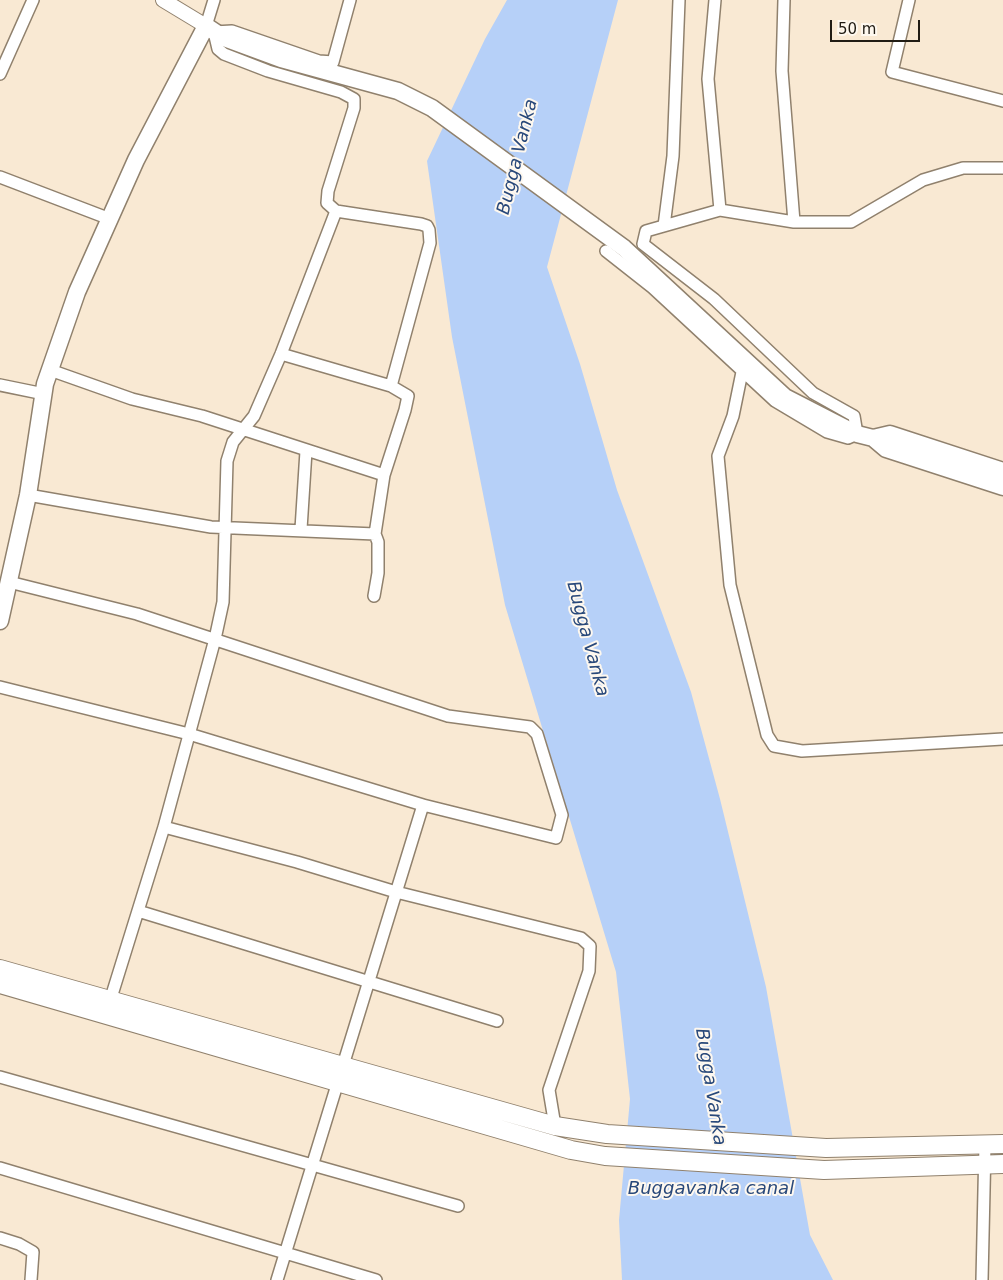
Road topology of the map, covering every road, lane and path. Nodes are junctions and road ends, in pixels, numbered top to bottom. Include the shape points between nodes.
1 (33, 0) edge
2 (163, 0) edge
3 (214, 0) edge
4 (350, 0) edge
5 (679, 0) edge
6 (715, 0) edge
7 (784, 0) edge
8 (910, 0) edge
9 (210, 29) junction
10 (0, 74) edge
11 (1003, 101) edge
12 (1003, 168) edge
13 (0, 177) edge
14 (720, 210) junction
15 (336, 211) junction
16 (110, 219) junction
17 (794, 222) junction
18 (664, 226) junction
19 (606, 251) dead end
20 (281, 354) junction
21 (50, 370) junction
22 (742, 372) junction
23 (0, 385) edge
24 (391, 386) junction
25 (44, 394) junction
26 (242, 430) junction
27 (857, 434) junction
28 (873, 438) junction
29 (306, 451) junction
30 (1003, 471) edge
31 (384, 475) junction
32 (1003, 487) edge
33 (28, 495) junction
34 (226, 527) junction
35 (300, 529) junction
36 (375, 534) junction
37 (9, 582) junction
38 (374, 596) dead end
39 (0, 621) edge
40 (215, 639) junction
41 (0, 687) edge
42 (190, 734) junction
43 (1003, 739) edge
44 (423, 805) junction
45 (164, 827) junction
46 (396, 892) junction
47 (138, 910) junction
48 (0, 969) edge
49 (369, 982) junction
50 (0, 984) edge
51 (110, 1001) junction
52 (497, 1021) dead end
53 (342, 1075) junction
54 (0, 1077) edge
55 (554, 1126) junction
56 (1003, 1144) edge
57 (985, 1145) junction
58 (1003, 1164) edge
59 (985, 1165) junction
60 (313, 1166) junction
61 (0, 1168) edge
62 (458, 1206) dead end
63 (0, 1238) edge
64 (285, 1254) junction
65 (31, 1280) edge
66 (278, 1280) edge
67 (376, 1280) edge
68 (982, 1280) edge

1 - 10 street
2 - 9 street
3 - 9 street
4 - 9 street via 333,62 319,61 232,31
5 - 18 street via 673,156
6 - 14 street via 708,80
7 - 17 street via 782,71
8 - 11 street via 892,72
9 - 15 street via 218,49 224,54 354,98 354,108 328,191 327,203
9 - 16 main road via 136,160
9 - 27 main road via 224,38 281,59 398,91 432,108 624,248 785,397
12 - 17 street via 963,168 923,180 851,222
13 - 16 street
14 - 17 street
14 - 18 street
15 - 20 street
15 - 24 street via 421,224 429,230 430,243
16 - 21 main road via 78,292
18 - 27 street via 646,231 643,244 714,300 813,393 854,416
19 - 22 street via 653,288
20 - 24 street
20 - 26 street via 254,416
21 - 25 main road
21 - 26 street via 132,399 202,416
22 - 27 street via 775,401 827,432 848,438
22 - 43 street via 733,416 718,456 730,585 766,735 774,746 802,751
23 - 25 street
24 - 31 street via 408,396
25 - 33 main road
26 - 29 street
26 - 34 street via 233,442 227,462
27 - 28 main road
28 - 30 main road via 890,434
28 - 32 main road via 886,449
29 - 31 street
29 - 35 street
31 - 36 street
33 - 34 street
33 - 37 main road
34 - 35 street
34 - 40 street via 223,602
35 - 36 street
36 - 38 street via 378,573
37 - 39 main road
37 - 40 street via 137,614
40 - 42 street
40 - 44 street via 448,716 530,726 537,734 562,815 556,838
41 - 42 street
42 - 44 street
42 - 45 street
44 - 46 street
45 - 46 street
45 - 47 street
46 - 49 street
46 - 55 street via 581,938 590,946 589,971 548,1090
47 - 49 street
47 - 51 street
48 - 51 main road
49 - 52 street
49 - 53 street
50 - 53 main road
51 - 53 main road
53 - 55 main road
53 - 59 main road via 571,1150 605,1156 824,1170
53 - 60 street
54 - 60 street
55 - 57 main road via 607,1134 826,1148
56 - 57 main road
57 - 59 street
58 - 59 main road
59 - 68 street
60 - 62 street
60 - 64 street
61 - 64 street
63 - 65 street via 33,1252
64 - 66 street
64 - 67 street

